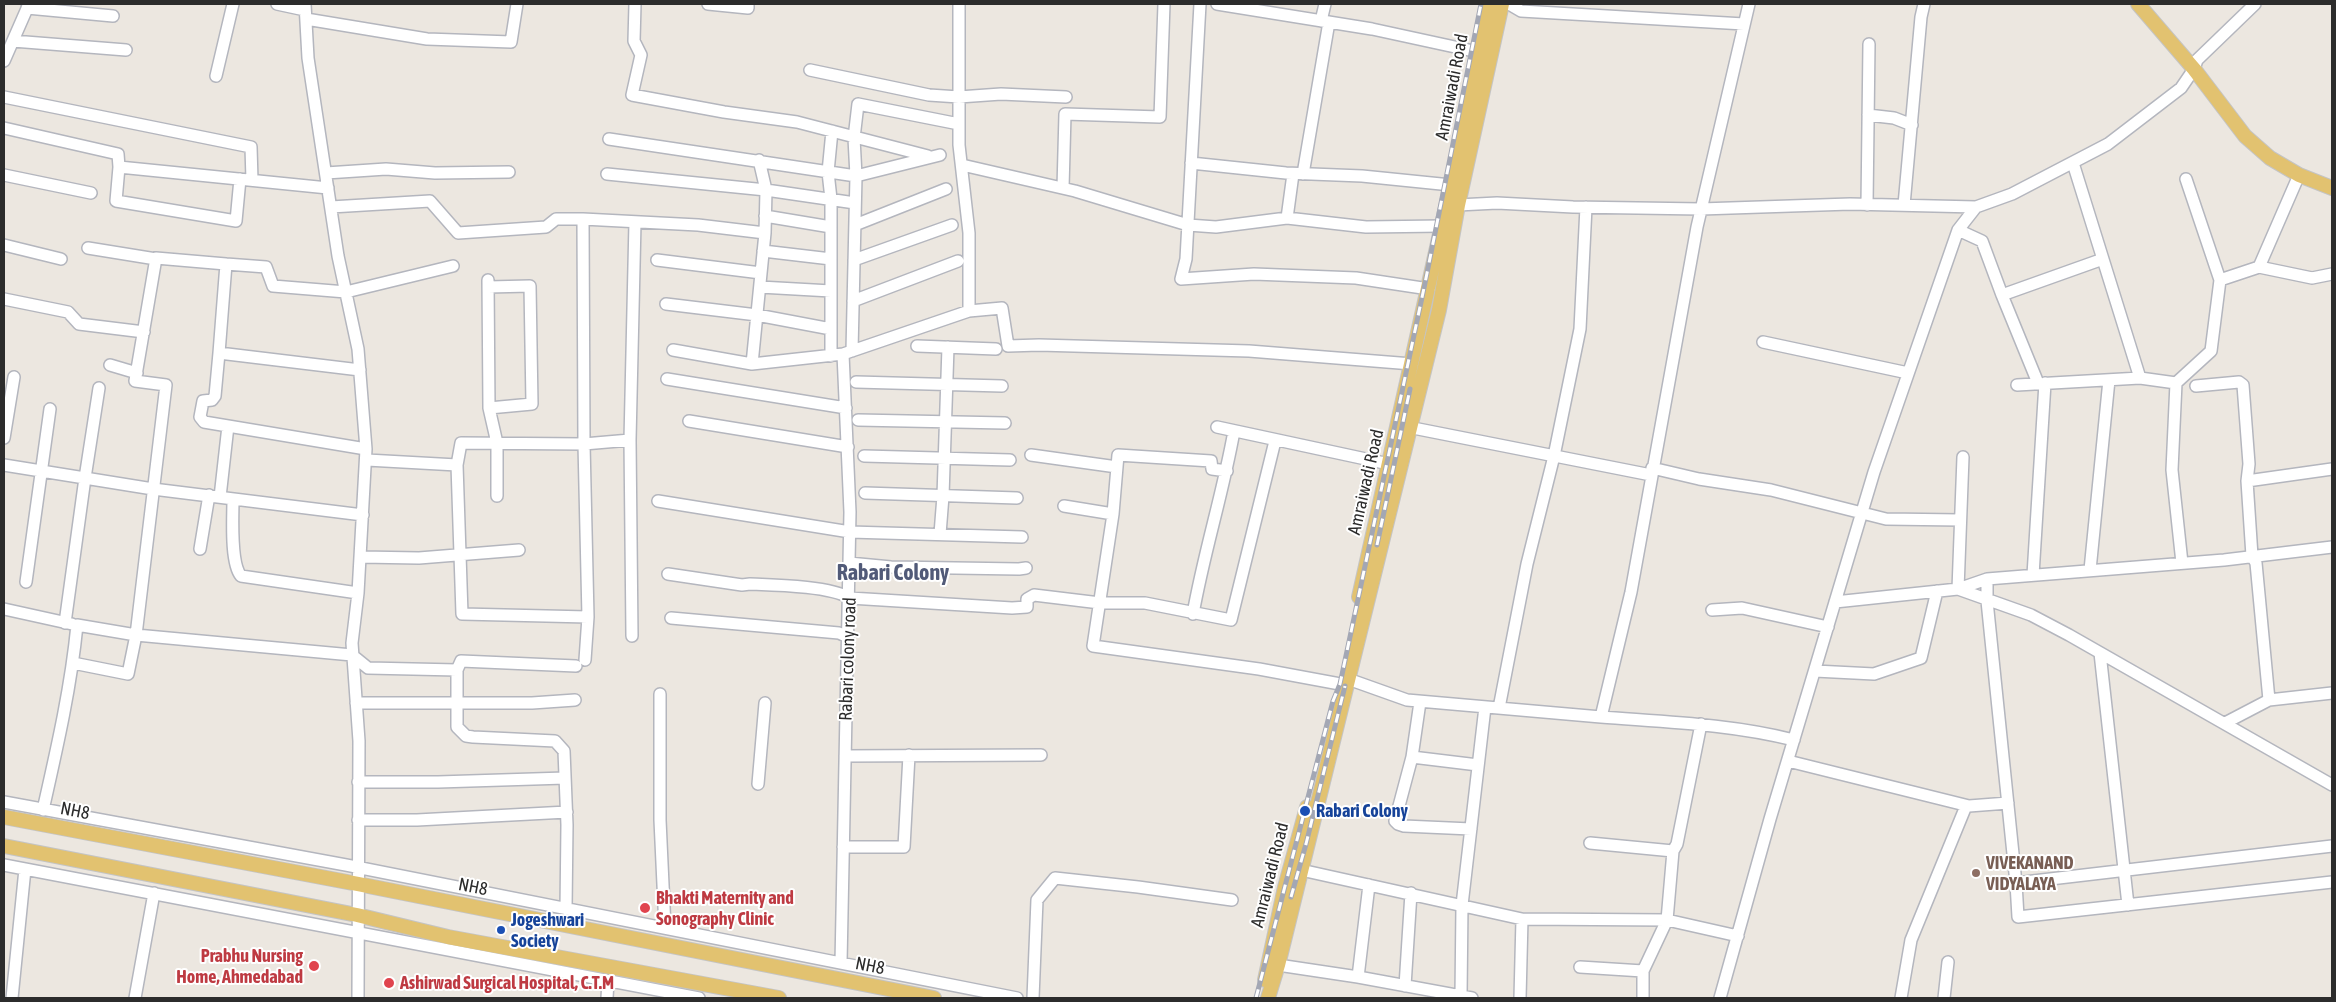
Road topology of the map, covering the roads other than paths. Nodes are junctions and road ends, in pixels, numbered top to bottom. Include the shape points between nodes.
1 (233, 4) edge
2 (277, 4) edge
3 (517, 4) edge
4 (635, 4) edge
5 (708, 4) edge
6 (748, 4) edge
7 (959, 4) edge
8 (1164, 4) edge
9 (1200, 4) edge
10 (1217, 4) edge
11 (1325, 4) edge
12 (1488, 4) edge
13 (1502, 4) edge
14 (1509, 4) edge
15 (1749, 4) edge
16 (1924, 4) edge
17 (2138, 4) edge
18 (2148, 4) edge
19 (2252, 5) edge
20 (28, 6) edge
21 (305, 11) edge
22 (113, 16) dead end
23 (1325, 22) junction
24 (1744, 24) junction
25 (13, 41) junction
26 (1869, 44) dead end
27 (126, 50) dead end
28 (1478, 52) junction
29 (4, 61) edge
30 (2195, 65) junction
31 (810, 70) dead end
32 (216, 76) dead end
33 (4, 97) edge
34 (1066, 97) dead end
35 (959, 98) junction
36 (1868, 115) junction
37 (959, 124) junction
38 (1912, 125) junction
39 (4, 128) edge
40 (832, 131) junction
41 (854, 138) junction
42 (609, 139) dead end
43 (759, 160) junction
44 (1191, 163) junction
45 (2073, 163) junction
46 (962, 165) junction
47 (119, 167) junction
48 (509, 172) dead end
49 (828, 172) junction
50 (326, 173) junction
51 (607, 174) dead end
52 (1298, 174) junction
53 (2299, 175) junction
54 (4, 176) edge
55 (856, 176) junction
56 (2186, 179) dead end
57 (2332, 179) edge
58 (246, 180) junction
59 (1451, 185) junction
60 (328, 188) junction
61 (1063, 188) junction
62 (2332, 188) edge
63 (946, 189) dead end
64 (766, 190) junction
65 (91, 193) dead end
66 (831, 199) junction
67 (855, 203) junction
68 (1458, 205) junction
69 (1866, 205) junction
70 (1904, 206) junction
71 (331, 207) junction
72 (1976, 207) junction
73 (1586, 208) junction
74 (1702, 209) junction
75 (766, 216) junction
76 (1287, 218) junction
77 (583, 219) junction
78 (635, 222) junction
79 (855, 225) junction
80 (1188, 225) junction
81 (952, 226) dead end
82 (1442, 226) junction
83 (831, 227) junction
84 (1958, 230) junction
85 (765, 233) junction
86 (4, 245) edge
87 (88, 248) dead end
88 (763, 251) junction
89 (156, 258) junction
90 (61, 259) dead end
91 (831, 259) junction
92 (2103, 259) junction
93 (657, 260) dead end
94 (854, 260) junction
95 (958, 261) dead end
96 (226, 264) junction
97 (453, 266) dead end
98 (2259, 267) junction
99 (761, 273) junction
100 (2332, 274) edge
101 (2220, 280) junction
102 (760, 288) junction
103 (1428, 289) junction
104 (831, 291) junction
105 (346, 292) junction
106 (2002, 295) junction
107 (4, 299) edge
108 (853, 301) junction
109 (666, 304) dead end
110 (968, 311) junction
111 (757, 315) junction
112 (831, 329) junction
113 (144, 332) junction
114 (1763, 342) dead end
115 (917, 346) dead end
116 (948, 347) junction
117 (996, 349) dead end
118 (673, 350) dead end
119 (847, 353) junction
120 (219, 354) junction
121 (831, 356) junction
122 (752, 364) junction
123 (1412, 364) junction
124 (110, 365) dead end
125 (360, 370) junction
126 (137, 373) junction
127 (1908, 373) junction
128 (13, 376) edge
129 (2140, 378) junction
130 (667, 379) dead end
131 (2109, 380) junction
132 (856, 382) dead end
133 (2041, 383) junction
134 (2176, 383) junction
135 (2017, 384) dead end
136 (947, 385) junction
137 (1002, 386) dead end
138 (2196, 386) dead end
139 (100, 388) dead end
140 (489, 408) junction
141 (846, 408) junction
142 (50, 409) dead end
143 (858, 420) dead end
144 (689, 421) dead end
145 (946, 421) junction
146 (1005, 423) dead end
147 (228, 426) junction
148 (1217, 427) dead end
149 (1404, 427) junction
150 (1234, 431) junction
151 (4, 438) edge
152 (630, 440) junction
153 (1275, 441) junction
154 (497, 443) junction
155 (584, 444) junction
156 (848, 446) junction
157 (367, 454) junction
158 (1031, 455) dead end
159 (864, 456) dead end
160 (1554, 456) junction
161 (1963, 457) dead end
162 (944, 458) junction
163 (1010, 460) dead end
164 (1389, 464) junction
165 (4, 465) edge
166 (457, 465) junction
167 (1117, 467) junction
168 (2332, 469) edge
169 (1227, 471) junction
170 (1652, 471) junction
171 (42, 472) junction
172 (84, 478) junction
173 (2246, 481) junction
174 (153, 488) junction
175 (865, 493) dead end
176 (214, 496) junction
177 (497, 496) dead end
178 (944, 496) junction
179 (1017, 498) dead end
180 (233, 500) junction
181 (658, 501) dead end
182 (1064, 506) dead end
183 (1113, 514) junction
184 (1862, 514) junction
185 (363, 515) junction
186 (1960, 520) junction
187 (850, 532) junction
188 (940, 534) junction
189 (1022, 536) dead end
190 (2332, 547) edge
191 (200, 549) dead end
192 (519, 550) dead end
193 (460, 553) junction
194 (2252, 556) junction
195 (361, 557) junction
196 (849, 563) junction
197 (2182, 563) junction
198 (1026, 568) dead end
199 (2090, 570) junction
200 (668, 574) dead end
201 (2033, 575) junction
202 (1987, 579) junction
203 (26, 582) dead end
204 (1958, 589) junction
205 (1937, 591) junction
206 (358, 593) junction
207 (850, 598) junction
208 (1987, 601) junction
209 (1835, 602) junction
210 (1100, 603) junction
211 (4, 609) edge
212 (1712, 610) dead end
213 (1194, 614) junction
214 (588, 617) junction
215 (671, 618) dead end
216 (71, 624) junction
217 (1828, 627) junction
218 (136, 635) junction
219 (632, 636) dead end
220 (848, 637) junction
221 (2100, 653) junction
222 (352, 655) junction
223 (73, 664) junction
224 (457, 670) junction
225 (1815, 671) junction
226 (1344, 682) junction
227 (2332, 693) edge
228 (660, 694) dead end
229 (575, 700) dead end
230 (2269, 700) junction
231 (456, 702) junction
232 (765, 702) dead end
233 (1420, 702) junction
234 (356, 703) junction
235 (1485, 707) junction
236 (1499, 708) junction
237 (1600, 717) junction
238 (1701, 724) junction
239 (2225, 724) junction
240 (1794, 740) junction
241 (910, 755) junction
242 (1041, 755) dead end
243 (845, 756) junction
244 (1412, 757) junction
245 (1788, 761) junction
246 (1478, 765) junction
247 (564, 778) junction
248 (358, 782) junction
249 (758, 784) dead end
250 (2332, 784) edge
251 (4, 802) edge
252 (2008, 803) junction
253 (1966, 806) junction
254 (44, 810) junction
255 (567, 812) junction
256 (4, 817) edge
257 (358, 820) junction
258 (1471, 829) junction
259 (1590, 843) dead end
260 (4, 846) edge
261 (2332, 846) edge
262 (843, 847) junction
263 (1674, 851) junction
264 (4, 865) edge
265 (359, 868) junction
266 (26, 869) junction
267 (1301, 870) junction
268 (2124, 870) junction
269 (2332, 882) edge
270 (2016, 883) junction
271 (358, 884) junction
272 (1369, 885) junction
273 (154, 893) junction
274 (1411, 893) junction
275 (1232, 900) dead end
276 (1462, 905) junction
277 (2128, 905) junction
278 (566, 909) junction
279 (357, 915) junction
280 (1522, 919) junction
281 (1667, 920) junction
282 (665, 928) junction
283 (357, 932) junction
284 (1738, 936) junction
285 (1948, 962) dead end
286 (841, 964) junction
287 (1273, 965) junction
288 (1580, 968) dead end
289 (1643, 970) junction
290 (1358, 977) junction
291 (608, 981) junction
292 (1405, 986) junction
293 (1466, 997) edge
294 (12, 998) edge
295 (135, 998) edge
296 (358, 998) edge
297 (607, 998) edge
298 (699, 998) edge
299 (779, 998) edge
300 (934, 998) edge
301 (1017, 998) edge
302 (1033, 998) edge
303 (1260, 998) edge
304 (1268, 998) edge
305 (1520, 998) edge
306 (1643, 998) edge
307 (1720, 998) edge
308 (1901, 998) edge
309 (1944, 998) edge

1 - 32 street
2 - 21 street
3 - 21 street via 511,42 427,39
4 - 40 street via 634,42 641,55 632,95 797,122
5 - 6 street via 748,8
7 - 35 street
8 - 61 street via 1160,117 1065,114
9 - 44 street
10 - 23 street
11 - 23 street
12 - 28 main road, Amraiwadi Road
13 - 68 main road
14 - 24 street via 1521,11
15 - 24 street
16 - 38 street
17 - 30 main road
18 - 30 main road
19 - 30 street
20 - 22 street
20 - 25 street
21 - 50 street via 308,58
23 - 28 street
23 - 52 street
24 - 74 street
25 - 27 street
25 - 29 street
26 - 36 street
28 - 59 main road, Amraiwadi Road
30 - 45 street via 2181,88 2108,144
30 - 53 main road via 2245,136 2270,158
30 - 57 main road via 2251,131 2274,152
31 - 35 street via 929,95
33 - 58 street via 251,147
34 - 35 street via 1001,94
35 - 37 street
36 - 38 street via 1894,118
36 - 69 street
37 - 41 street, Rabari colony road via 858,104
37 - 46 street
38 - 70 street
39 - 47 street via 118,154
40 - 41 street
40 - 49 street
41 - 55 street, Rabari colony road
41 - 55 street via 934,156
42 - 43 street
43 - 49 street
43 - 64 street
44 - 52 street
44 - 80 street
45 - 72 street via 2012,194
45 - 92 street
46 - 61 street
46 - 110 street via 969,233
47 - 58 street
47 - 58 street via 116,201 236,221
48 - 50 street via 435,173 386,169
49 - 55 street
49 - 66 street
50 - 60 street
51 - 64 street
52 - 59 street via 1362,176
52 - 76 street
53 - 62 main road
53 - 98 street
54 - 65 street
55 - 67 street, Rabari colony road
56 - 101 street
58 - 60 street
59 - 82 main road, Amraiwadi Road
60 - 71 street
61 - 80 street
63 - 79 street
64 - 66 street
64 - 75 street
66 - 67 street
66 - 83 street
67 - 79 street, Rabari colony road
68 - 73 street via 1497,203
68 - 149 main road via 1439,310
69 - 70 street
69 - 74 street
70 - 72 street
71 - 77 street via 430,201 458,234 546,227 556,219
71 - 105 street
72 - 84 street
73 - 74 street
73 - 160 street via 1580,329
74 - 170 street
75 - 83 street
75 - 85 street
76 - 80 street via 1216,227
76 - 82 street via 1366,227
77 - 78 street
77 - 155 street
78 - 85 street
78 - 152 street
79 - 94 street, Rabari colony road
80 - 103 street via 1181,279 1254,274 1356,278
81 - 94 street
82 - 103 main road, Amraiwadi Road
83 - 91 street
84 - 106 street via 1982,241
84 - 127 street
85 - 88 street
86 - 90 street
87 - 89 street
88 - 91 street
88 - 99 street
89 - 96 street
89 - 113 street
91 - 104 street
92 - 106 street
92 - 129 street
93 - 99 street
94 - 108 street, Rabari colony road
95 - 108 street
96 - 105 street via 266,267 274,286
96 - 120 street
97 - 105 street
98 - 100 street via 2312,278
98 - 101 street
99 - 102 street
101 - 134 street via 2211,351
102 - 104 street
102 - 111 street
103 - 123 main road, Amraiwadi Road
104 - 112 street
105 - 125 street
106 - 133 street
107 - 113 street via 68,312 79,324
108 - 119 street, Rabari colony road
109 - 111 street
110 - 119 street
110 - 123 street via 1002,308 1008,346 1249,352
111 - 112 street
111 - 122 street
112 - 121 street
113 - 126 street
114 - 127 street
115 - 116 street
116 - 117 street
116 - 136 street
118 - 122 street
119 - 121 street
119 - 141 street, Rabari colony road
120 - 125 street
120 - 147 street via 215,396 212,400 202,401 200,417 204,422
121 - 122 street
123 - 149 main road, Amraiwadi Road
124 - 126 street
125 - 157 street
126 - 174 street via 135,381 166,385
127 - 184 street
128 - 151 street
129 - 131 street
129 - 134 street
130 - 141 street
131 - 133 street
131 - 199 street
132 - 136 street
133 - 135 street
133 - 201 street
134 - 197 street via 2172,470
136 - 137 street
136 - 145 street
138 - 173 street via 2242,383 2249,464
139 - 172 street
140 - 140 street via 488,284 530,286 532,404
140 - 154 street
141 - 156 street, Rabari colony road
142 - 171 street
143 - 145 street
144 - 156 street
145 - 146 street
145 - 162 street
147 - 157 street
147 - 176 street
148 - 150 street
149 - 160 street
149 - 164 main road, Amraiwadi Road
149 - 226 main road
150 - 153 street
150 - 169 street
152 - 155 street
152 - 219 street
153 - 164 street
153 - 213 street via 1231,620
154 - 155 street
154 - 166 street via 461,444
154 - 177 street
155 - 214 street
156 - 187 street, Rabari colony road
157 - 166 street
157 - 185 street
158 - 167 street
159 - 162 street
160 - 170 street
160 - 236 street via 1527,564
161 - 186 street
162 - 163 street
162 - 178 street
164 - 226 main road, Amraiwadi Road
165 - 171 street
166 - 193 street
167 - 169 street via 1118,455 1210,461 1212,469
167 - 183 street
168 - 173 street
169 - 213 street via 1201,567
170 - 184 street via 1771,490
170 - 237 street via 1631,592
171 - 172 street
171 - 203 street
172 - 174 street
172 - 216 street
173 - 194 street
174 - 176 street
174 - 218 street
175 - 178 street
176 - 180 street
176 - 191 street
178 - 179 street
178 - 188 street
180 - 185 street
180 - 206 street via 232,534 241,576
181 - 187 street
182 - 183 street
183 - 210 street
184 - 186 street via 1886,519
184 - 209 street
185 - 195 street
186 - 204 street
187 - 188 street
187 - 196 street, Rabari colony road
188 - 189 street
190 - 194 street
192 - 193 street
193 - 195 street via 419,558
193 - 214 street via 462,614
194 - 197 street
194 - 230 street via 2256,563
195 - 206 street
196 - 198 street via 892,567
196 - 207 street, Rabari colony road
197 - 199 street
199 - 201 street
200 - 207 street via 742,585 828,591
201 - 202 street
202 - 204 street
202 - 208 street
204 - 205 street
204 - 208 street
205 - 209 street
205 - 225 street via 1921,658 1874,674
206 - 222 street
207 - 210 street via 1012,608 1027,607 1027,599 1034,594
207 - 220 street, Rabari colony road
208 - 221 street via 2031,615
208 - 252 street
209 - 217 street
210 - 213 street via 1145,603
210 - 226 street via 1093,646
211 - 216 street
212 - 217 street via 1742,608
214 - 224 street via 581,663 461,661
215 - 220 street via 839,633
216 - 218 street
216 - 223 street
217 - 225 street
218 - 222 street
218 - 223 street via 128,674
220 - 243 street, Rabari colony road
221 - 239 street
221 - 268 street
222 - 224 street via 368,668
222 - 234 street
223 - 254 street
224 - 231 street
225 - 240 street
226 - 233 street
226 - 267 main road
226 - 287 main road, Amraiwadi Road via 1285,887
227 - 230 street
228 - 282 street via 660,820
229 - 231 street
230 - 239 street
231 - 234 street
231 - 247 street via 457,727 466,736 555,741 564,751
232 - 249 street
233 - 235 street
233 - 244 street
234 - 248 street
235 - 236 street
235 - 246 street
236 - 237 street
237 - 238 street
238 - 240 street
238 - 263 street
239 - 250 street
240 - 245 street
241 - 242 street
241 - 243 street
241 - 262 street via 904,847
243 - 262 street, Rabari colony road
244 - 246 street
244 - 258 street via 1396,814 1398,824
245 - 253 street
245 - 284 street
246 - 258 street
247 - 248 street
247 - 255 street
248 - 257 street
251 - 254 street
252 - 253 street
252 - 270 street
253 - 308 street via 1910,940
254 - 265 street
255 - 257 street
255 - 278 street
256 - 271 main road, NH8
257 - 265 street
258 - 276 street
259 - 263 street
260 - 279 main road
261 - 268 street
262 - 286 street, Rabari colony road
263 - 281 street
264 - 266 street
265 - 271 street
265 - 278 street
266 - 273 street
266 - 294 street
267 - 272 street
267 - 287 main road
268 - 270 street
268 - 277 street
269 - 277 street
270 - 277 street via 2018,917
271 - 279 street
271 - 300 main road, NH8
272 - 274 street
272 - 290 street
273 - 283 street
273 - 295 street
274 - 276 street
274 - 292 street
275 - 302 street via 1055,878 1037,900
276 - 280 street
276 - 293 street
278 - 282 street
279 - 283 street
279 - 299 main road via 448,937
280 - 281 street
280 - 305 street
281 - 284 street
281 - 289 street
282 - 286 street
283 - 291 street
283 - 296 street
284 - 307 street
285 - 309 street
286 - 301 street
287 - 290 street
287 - 303 main road
287 - 304 main road
288 - 289 street
289 - 306 street
290 - 292 street
291 - 297 street
291 - 298 street
292 - 293 street

